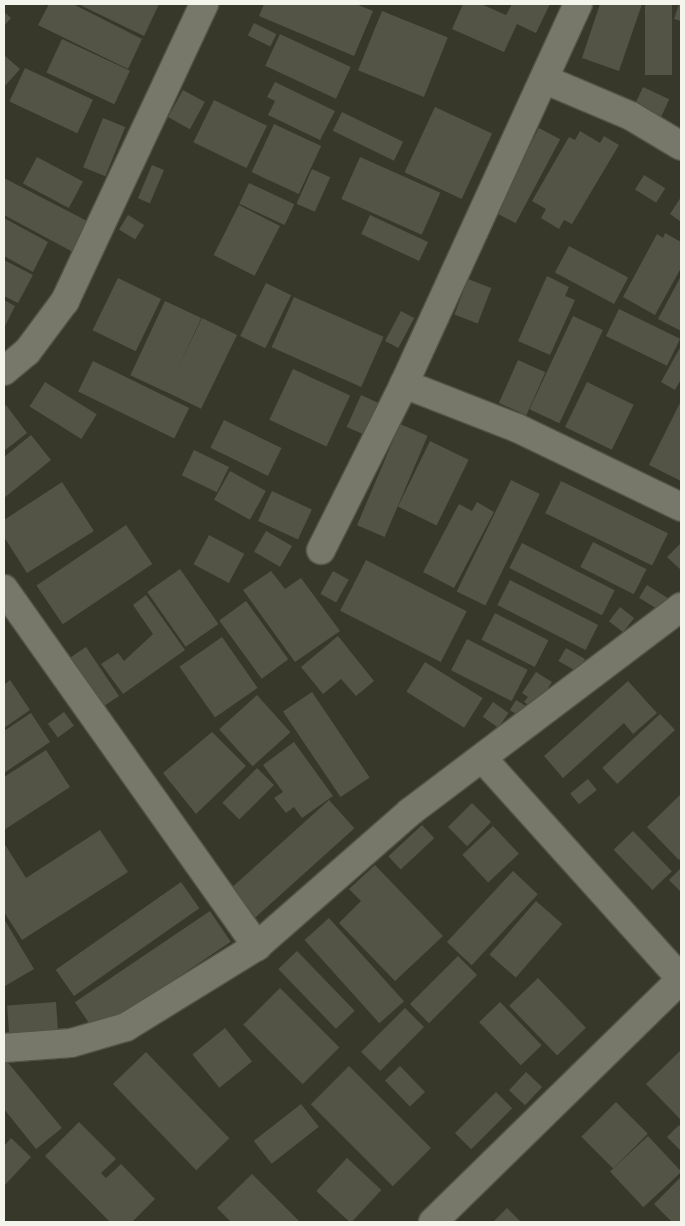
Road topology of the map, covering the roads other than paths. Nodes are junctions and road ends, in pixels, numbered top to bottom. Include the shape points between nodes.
1 (204, 4) edge
2 (578, 4) edge
3 (546, 80) junction
4 (681, 146) edge
5 (4, 371) edge
6 (404, 384) junction
7 (681, 507) edge
8 (321, 550) dead end
9 (4, 589) edge
10 (681, 607) edge
11 (484, 760) junction
12 (258, 946) junction
13 (681, 979) edge
14 (4, 1048) edge
15 (433, 1222) edge

1 - 5 street via 65,301 27,352
2 - 3 street
3 - 4 street via 631,116
3 - 6 street
6 - 7 street via 526,432
6 - 8 street
9 - 12 street
10 - 11 street
11 - 12 street via 410,812
11 - 13 street
12 - 14 street via 126,1027 71,1043
13 - 15 street

